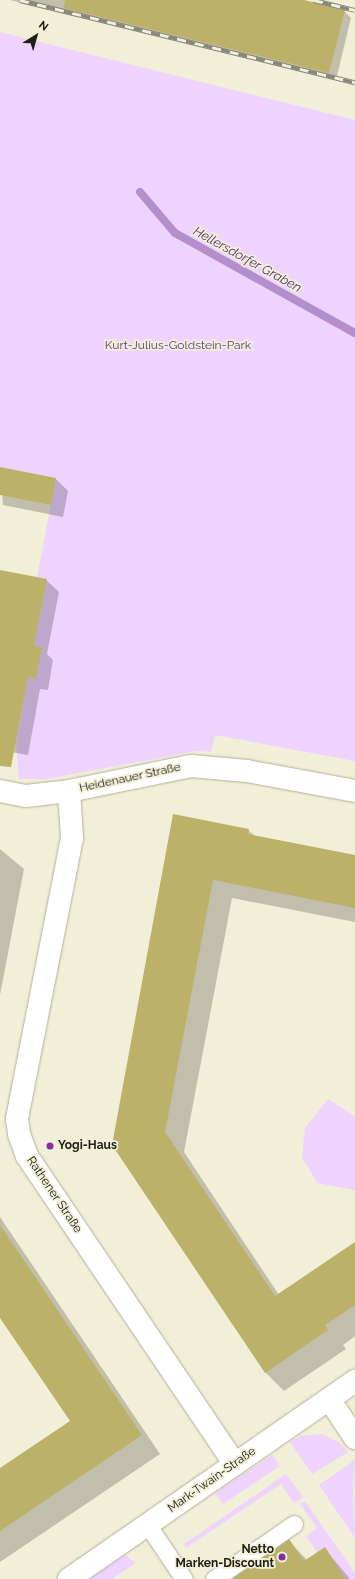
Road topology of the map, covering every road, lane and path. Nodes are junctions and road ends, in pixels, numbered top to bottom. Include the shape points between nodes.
1 (0, 791) edge
2 (69, 791) junction
3 (355, 791) edge
4 (355, 1381) edge
5 (328, 1399) junction
6 (355, 1438) edge
7 (235, 1464) junction
8 (147, 1524) junction
9 (294, 1524) dead end
10 (69, 1579) edge
11 (184, 1579) edge
12 (214, 1579) edge

1 - 2 street, Heidenauer Straße via 26,796
2 - 3 street, Heidenauer Straße via 191,766 248,771
2 - 7 street, Rathener Straße via 72,838 17,1119 19,1134 27,1156
4 - 5 street, Mark-Twain-Straße
5 - 6 street
5 - 7 street, Mark-Twain-Straße
7 - 8 street, Mark-Twain-Straße
8 - 10 street, Mark-Twain-Straße
8 - 11 lane
9 - 12 lane

